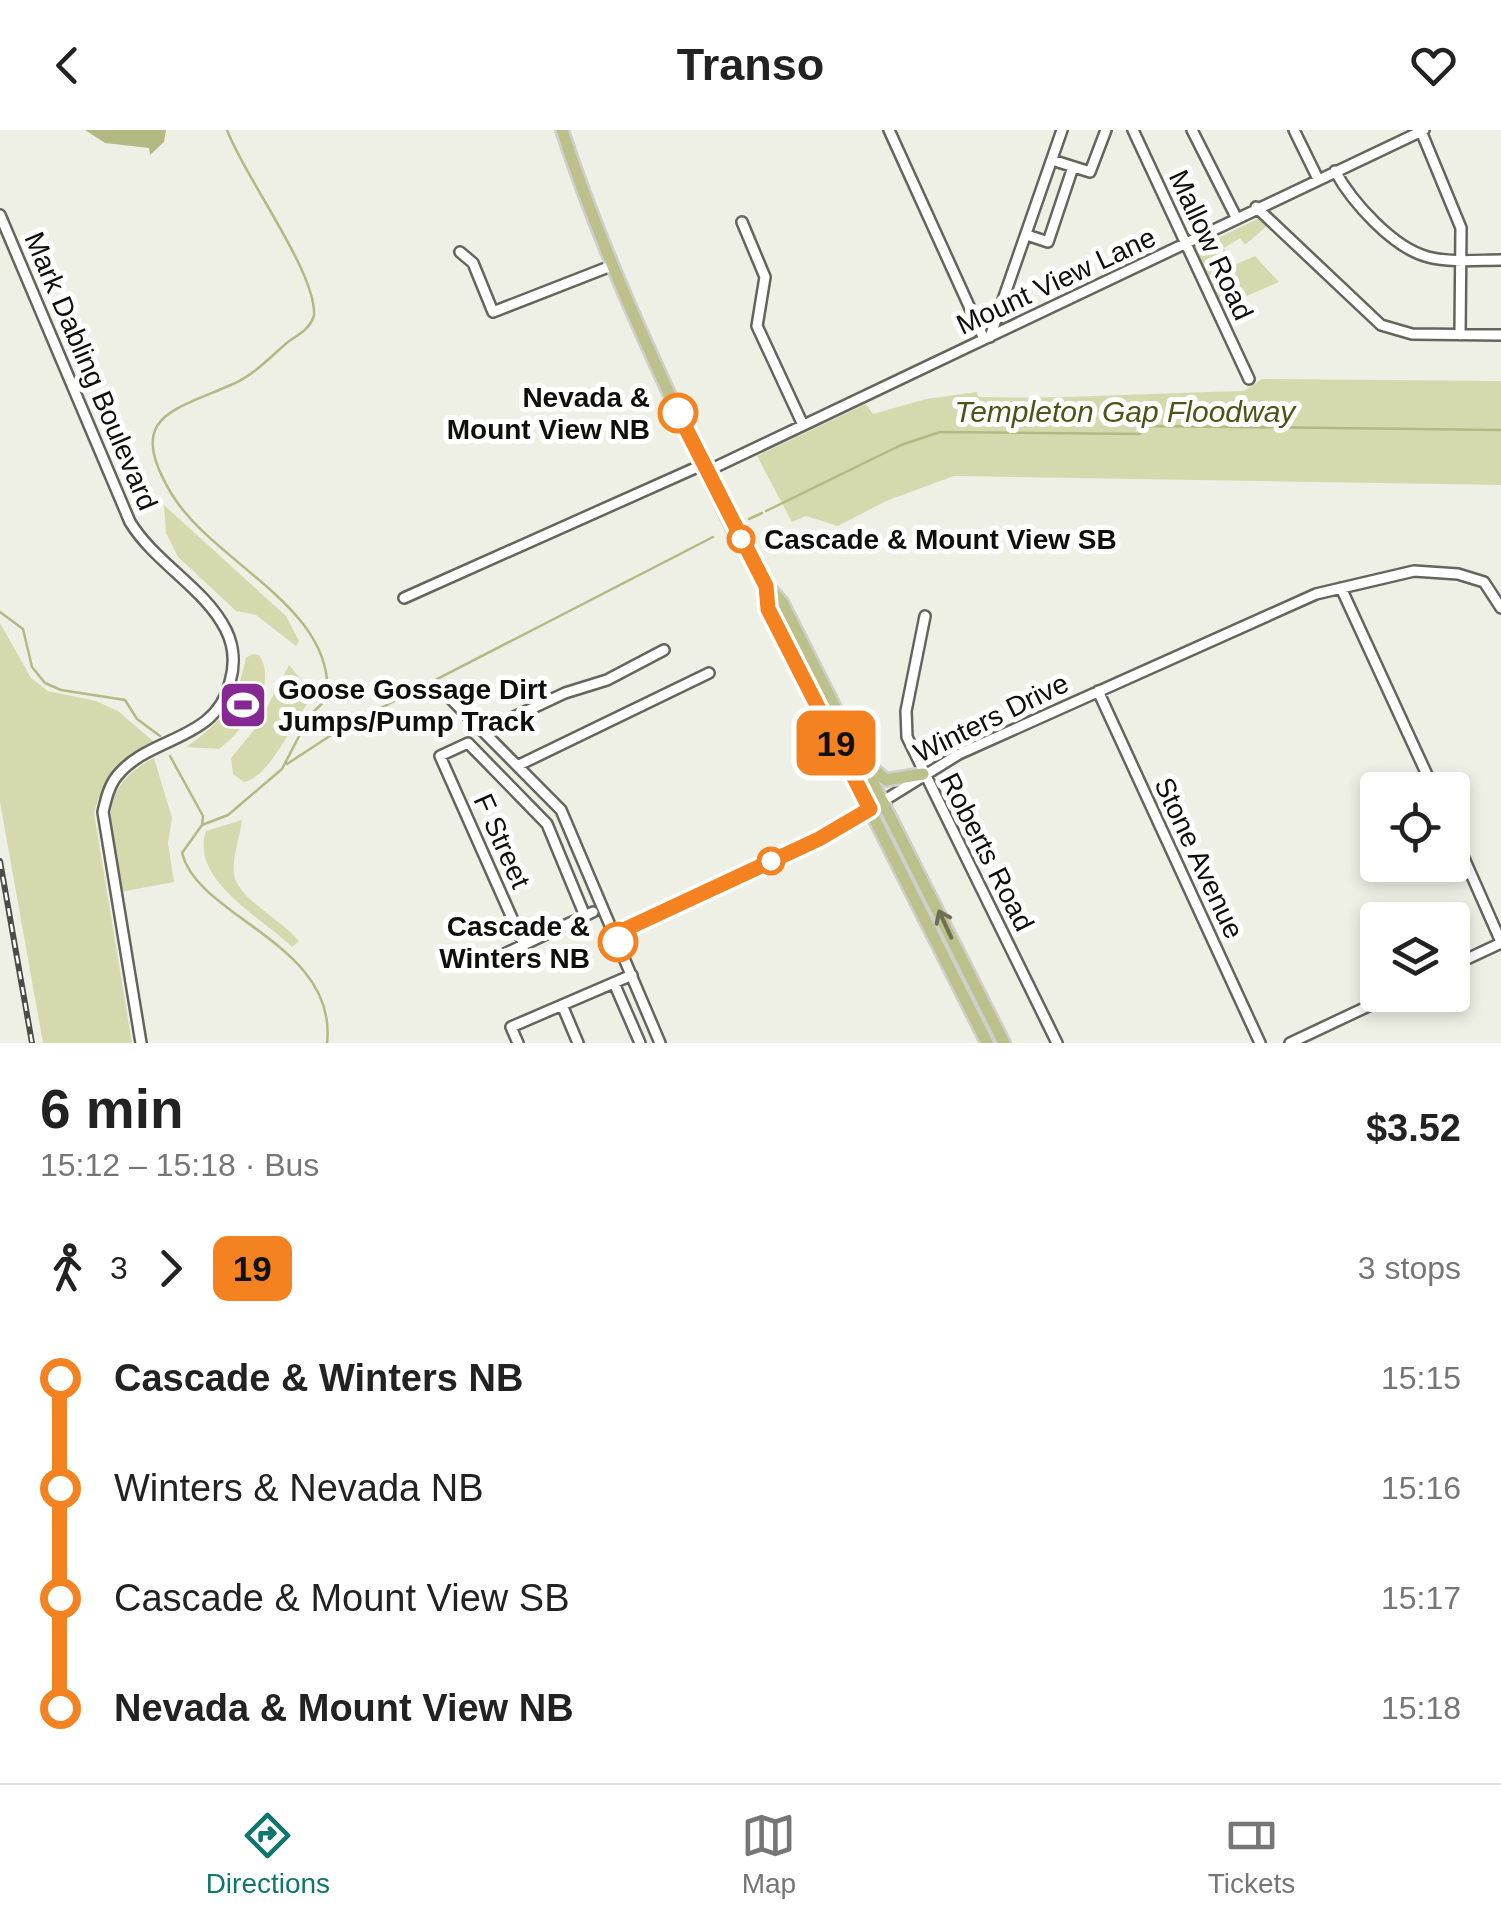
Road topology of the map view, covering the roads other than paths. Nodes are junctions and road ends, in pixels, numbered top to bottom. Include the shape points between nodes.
1 (562, 130) edge
2 (889, 130) edge
3 (1062, 130) edge
4 (1106, 130) edge
5 (1132, 130) edge
6 (1192, 130) edge
7 (1294, 130) edge
8 (1392, 130) edge
9 (1423, 131) edge
10 (1398, 142) junction
11 (1052, 160) junction
12 (1073, 167) junction
13 (1335, 171) junction
14 (1318, 178) junction
15 (1256, 207) junction
16 (0, 216) edge
17 (1236, 217) junction
18 (742, 222) dead end
19 (1026, 235) junction
20 (1185, 246) junction
21 (460, 252) dead end
22 (1461, 260) junction
23 (1501, 260) edge
24 (611, 266) junction
25 (1460, 335) junction
26 (1501, 336) edge
27 (987, 338) junction
28 (1249, 380) dead end
29 (803, 424) junction
30 (704, 468) junction
31 (766, 586) junction
32 (1341, 588) junction
33 (404, 598) dead end
34 (1501, 608) edge
35 (926, 616) dead end
36 (664, 650) dead end
37 (709, 673) dead end
38 (1098, 692) junction
39 (451, 698) dead end
40 (484, 732) junction
41 (857, 750) junction
42 (519, 765) junction
43 (1426, 772) edge
44 (923, 774) junction
45 (883, 801) junction
46 (870, 809) junction
47 (1470, 872) edge
48 (594, 911) junction
49 (615, 934) junction
50 (1501, 943) edge
51 (524, 944) junction
52 (502, 954) dead end
53 (1470, 958) edge
54 (968, 972) junction
55 (632, 975) junction
56 (955, 979) junction
57 (614, 983) junction
58 (562, 1005) junction
59 (1360, 1010) edge
60 (141, 1043) edge
61 (518, 1043) edge
62 (578, 1043) edge
63 (640, 1043) edge
64 (660, 1043) edge
65 (987, 1043) edge
66 (1004, 1043) edge
67 (1058, 1043) edge
68 (1260, 1043) edge
69 (1290, 1043) edge

1 - 24 main road
2 - 27 street
3 - 11 street
4 - 12 street via 1090,172
5 - 20 street, Mallow Road
6 - 17 street
7 - 14 street
8 - 10 street
9 - 10 street, Mount View Lane
9 - 22 street via 1456,208
10 - 13 street, Mount View Lane
11 - 12 street
11 - 19 street
12 - 19 street via 1048,242
13 - 14 street, Mount View Lane
13 - 22 street via 1348,193 1402,244 1431,258
14 - 15 street, Mount View Lane
15 - 17 street, Mount View Lane
15 - 25 street via 1381,324 1412,334
16 - 60 street, Mark Dabling Boulevard via 130,522 216,614 232,648 230,684 214,715 133,761 109,788 103,812
17 - 20 street, Mount View Lane
18 - 29 street via 765,277 757,326
19 - 27 street
20 - 27 street, Mount View Lane
20 - 28 street, Mallow Road
21 - 24 street via 473,263 493,312
22 - 23 street
22 - 25 street
24 - 30 main road
25 - 26 street
27 - 29 street, Mount View Lane
29 - 30 street, Mount View Lane
30 - 31 main road
30 - 33 street, Mount View Lane
31 - 41 main road via 782,602
31 - 46 main road via 768,609
32 - 34 street, Winters Drive via 1400,572 1444,572 1484,582
32 - 38 street, Winters Drive
32 - 43 street
35 - 44 street, Roberts Road via 906,722
36 - 40 street
37 - 42 street
38 - 44 street, Winters Drive
38 - 68 street, Stone Avenue
39 - 40 street
40 - 42 street
41 - 44 main road via 886,780
41 - 45 main road
42 - 48 street via 561,810
44 - 45 street, Winters Drive
44 - 67 street, Roberts Road
45 - 46 street, Winters Drive
54 -> 45 main road
46 - 49 street, Winters Drive
46 - 56 main road
47 - 50 street
48 - 49 street
48 - 51 street
48 - 51 street, F Street via 547,824 468,743 440,756
49 - 55 street
50 - 53 street
51 - 52 street
54 - 56 street
54 - 66 main road
55 - 57 street
55 - 64 street
56 - 65 main road
57 - 58 street
57 - 63 street
58 - 61 street via 511,1026
58 - 62 street
59 - 69 street

